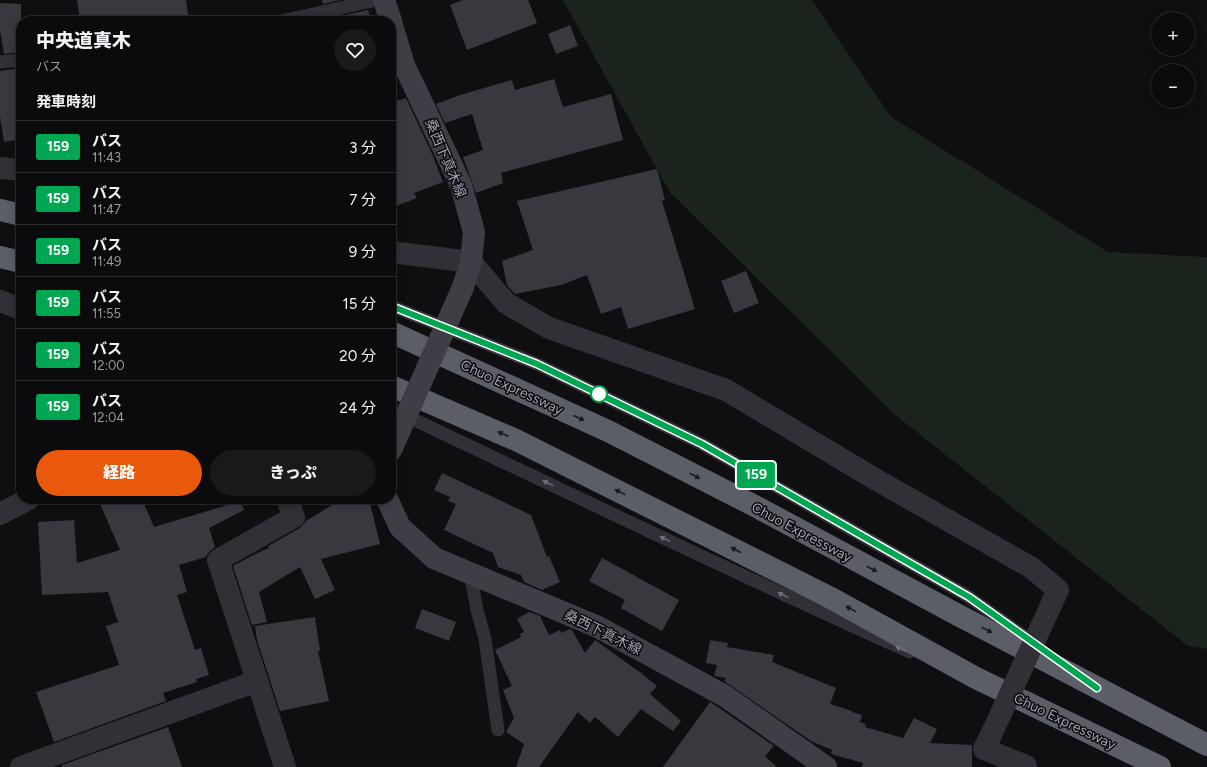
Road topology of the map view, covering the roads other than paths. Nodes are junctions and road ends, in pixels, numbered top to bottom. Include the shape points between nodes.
1 (377, 0) edge
2 (384, 0) edge
3 (304, 16) edge
4 (389, 16) edge
5 (396, 54) edge
6 (16, 60) edge
7 (0, 62) edge
8 (398, 67) edge
9 (0, 168) edge
10 (16, 170) edge
11 (0, 206) edge
12 (16, 208) edge
13 (0, 210) edge
14 (16, 215) edge
15 (396, 253) edge
16 (0, 257) edge
17 (0, 260) edge
18 (16, 261) edge
19 (470, 262) junction
20 (16, 266) edge
21 (0, 301) edge
22 (16, 307) edge
23 (396, 308) edge
24 (396, 334) edge
25 (396, 388) edge
26 (396, 412) edge
27 (396, 439) edge
28 (19, 504) edge
29 (289, 504) edge
30 (389, 504) edge
31 (0, 514) edge
32 (470, 572) junction
33 (257, 681) junction
34 (1097, 688) junction
35 (498, 730) dead end
36 (1090, 733) junction
37 (1207, 745) edge
38 (21, 767) edge
39 (285, 767) edge
40 (826, 767) edge
41 (1024, 767) edge
42 (1160, 767) edge

1 - 3 lane
2 - 4 main road, 桑西下真木線
5 - 8 main road, 桑西下真木線
6 - 7 lane
8 - 19 main road, 桑西下真木線 via 460,185 474,232
9 - 10 street
11 - 12 lane
13 - 14 highway
15 - 19 street
16 - 18 highway
17 - 20 lane
19 - 27 main road, 桑西下真木線, bridge via 463,287
19 - 41 street, bridge via 506,303 549,328 726,390 875,479 1032,568 1058,590 984,749 1026,766
21 - 22 street
23 - 34 lane via 537,364 702,444 969,597
24 -> 34 highway, Chuo Expressway via 608,431
36 -> 25 highway, Chuo Expressway via 976,678 829,597 523,443
36 -> 26 lane via 795,601
28 - 31 street
29 - 33 street via 294,517 218,560
30 - 32 main road, 桑西下真木線 via 400,527 434,558
32 - 35 lane via 485,639
32 - 40 main road, 桑西下真木線 via 598,627 718,692
33 - 38 street
33 - 39 street
34 - 37 highway, Chuo Expressway
36 - 42 highway, Chuo Expressway

